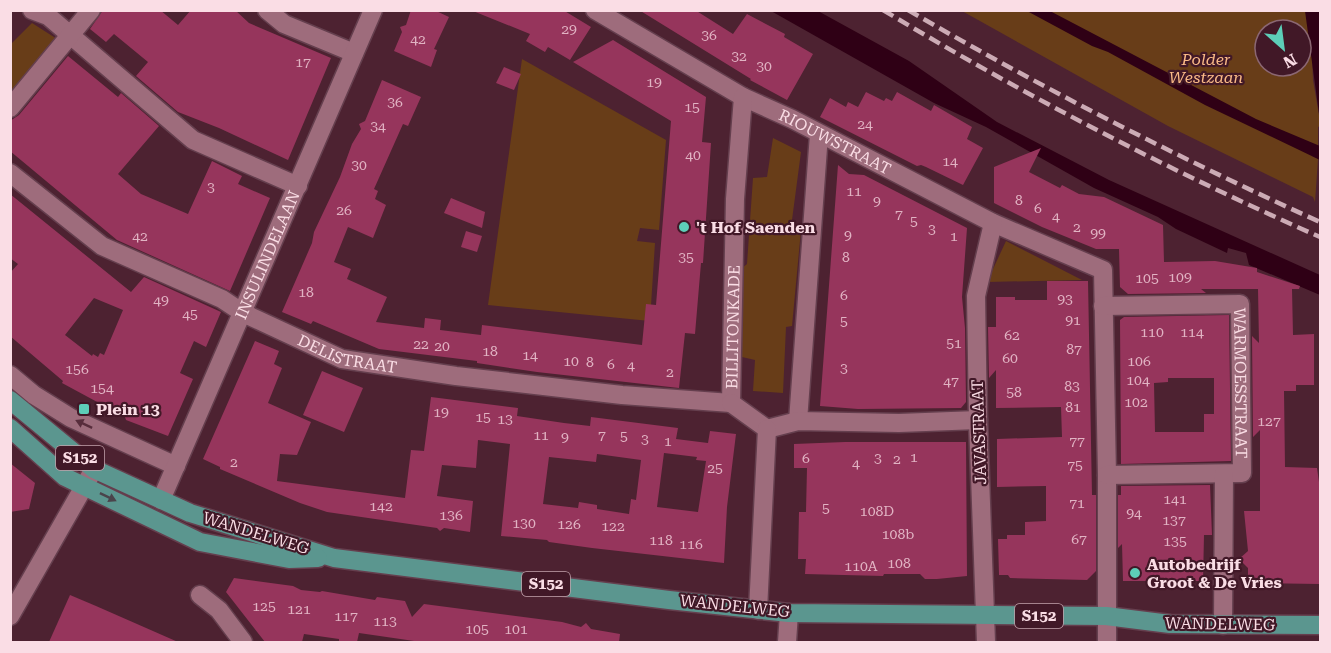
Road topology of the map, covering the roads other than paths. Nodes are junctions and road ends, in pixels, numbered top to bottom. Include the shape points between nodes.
1 (32, 10) edge
2 (92, 10) edge
3 (267, 10) edge
4 (373, 10) edge
5 (595, 10) edge
6 (72, 34) junction
7 (354, 53) junction
8 (743, 97) junction
9 (10, 108) edge
10 (819, 134) junction
11 (10, 173) edge
12 (298, 186) junction
13 (993, 223) junction
14 (1103, 306) junction
15 (243, 313) junction
16 (10, 375) edge
17 (10, 400) edge
18 (731, 403) junction
19 (978, 420) junction
20 (798, 421) junction
21 (10, 428) edge
22 (767, 429) junction
23 (176, 466) junction
24 (94, 469) junction
25 (1224, 474) junction
26 (1107, 475) junction
27 (85, 486) junction
28 (161, 500) junction
29 (334, 558) junction
30 (18, 586) edge
31 (200, 595) dead end
32 (758, 610) junction
33 (789, 613) junction
34 (10, 616) edge
35 (985, 616) junction
36 (1106, 616) junction
37 (1222, 625) junction
38 (1320, 625) edge
39 (243, 642) edge
40 (787, 642) edge
41 (986, 642) edge
42 (1107, 642) edge

1 - 6 street via 48,16
2 - 6 street
3 - 7 street via 284,24
4 - 7 street, INSULINDELAAN
5 - 8 street, RIOUWSTRAAT
6 - 9 street
6 - 12 street via 193,140
7 - 12 street, INSULINDELAAN
8 - 10 street, RIOUWSTRAAT
8 - 18 street, BILLITONKADE via 735,199
10 - 13 street, RIOUWSTRAAT
10 - 20 street
11 - 15 street, DELISTRAAT via 102,246 222,299
12 - 15 street, INSULINDELAAN
13 - 14 street, RIOUWSTRAAT via 1103,270
13 - 19 street, JAVASTRAAT via 976,296
14 - 25 street, WARMOESSTRAAT via 1240,304 1242,473
14 - 26 street
15 - 18 street, DELISTRAAT via 342,359 598,393
15 - 23 street, INSULINDELAAN
23 -> 16 street via 70,418
17 - 24 main road, S152
18 - 22 street, BILLITONKADE
19 - 20 street
19 - 35 street, JAVASTRAAT
20 - 22 street
21 - 27 main road, S152 via 65,477
22 - 32 street
23 - 28 street, INSULINDELAAN
24 - 27 street
24 - 28 main road, S152
25 - 26 street, WARMOESSTRAAT
25 - 37 street, WARMOESSTRAAT
26 - 36 street
27 -> 29 main road, S152 via 200,542 289,559
27 - 30 street
28 - 29 main road, WANDELWEG / S152 via 190,513
29 - 32 main road, WANDELWEG / S152
30 - 34 street
31 - 39 street via 219,610
32 - 33 main road, WANDELWEG / S152
33 - 35 main road, WANDELWEG / S152
33 - 40 street
35 - 36 main road, WANDELWEG / S152
35 - 41 street, JAVASTRAAT
36 - 37 main road, WANDELWEG / S152 via 1170,624
36 - 42 street
37 - 38 main road, WANDELWEG / S152

